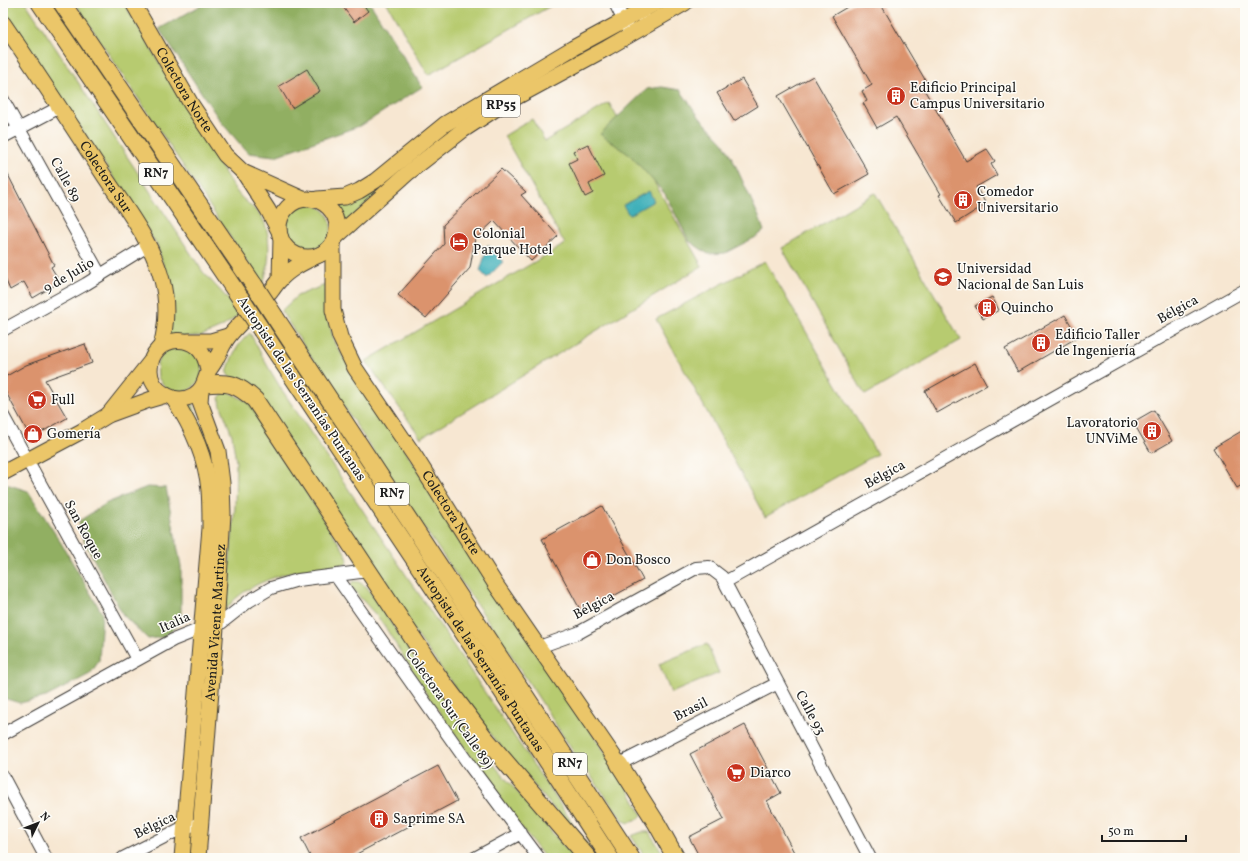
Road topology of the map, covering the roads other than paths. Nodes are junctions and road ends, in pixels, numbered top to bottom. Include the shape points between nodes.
1 (35, 3) edge
2 (40, 3) edge
3 (62, 3) edge
4 (133, 3) edge
5 (615, 3) edge
6 (656, 3) edge
7 (685, 3) edge
8 (641, 13) edge
9 (3, 23) edge
10 (627, 27) junction
11 (71, 49) junction
12 (3, 100) edge
13 (60, 107) junction
14 (19, 128) junction
15 (3, 137) edge
16 (243, 172) junction
17 (310, 199) junction
18 (280, 235) junction
19 (335, 240) junction
20 (150, 245) junction
21 (321, 254) junction
22 (100, 276) junction
23 (280, 279) junction
24 (1245, 290) edge
25 (3, 330) edge
26 (228, 336) junction
27 (188, 342) junction
28 (161, 346) junction
29 (151, 361) junction
30 (205, 381) junction
31 (169, 397) junction
32 (108, 415) junction
33 (3, 416) edge
34 (27, 460) junction
35 (3, 473) edge
36 (368, 571) junction
37 (336, 576) junction
38 (725, 582) junction
39 (209, 628) junction
40 (539, 647) junction
41 (137, 659) junction
42 (778, 683) junction
43 (3, 734) edge
44 (619, 764) junction
45 (3, 777) edge
46 (201, 824) junction
47 (184, 827) junction
48 (522, 833) junction
49 (46, 858) edge
50 (123, 858) edge
51 (182, 858) edge
52 (198, 858) edge
53 (475, 858) edge
54 (539, 858) edge
55 (588, 858) edge
56 (610, 858) edge
57 (631, 858) edge
58 (676, 858) edge
59 (870, 858) edge

1 - 11 highway
2 - 11 highway, Autopista de las Serranías Puntanas / RN7
3 - 57 highway, Autopista de las Serranías Puntanas / RN7, bridge via 275,317
4 - 16 main road, Colectora Norte / RP55 via 191,104 226,155
5 - 10 street
6 - 8 main road, RP55
7 - 8 main road, RP55
8 - 10 main road, RP55
9 - 13 main road, Colectora Sur
10 - 17 main road, RP55 via 526,76 445,124 359,191 345,197
10 - 19 main road, RP55 via 463,130 409,172
11 - 56 highway, Autopista de las Serranías Puntanas / RN7, bridge via 485,665
12 - 14 street, Calle 89
13 - 14 street
13 - 20 main road, Colectora Sur
14 - 15 street
14 - 22 street, Calle 89
16 - 17 main road, Colectora Norte / RP55
16 - 18 main road, Colectora Norte / RP55 via 268,210
17 - 18 main road, RP55 via 295,201 287,206 279,222
17 - 19 main road, RP55 via 325,204 334,214 338,228
18 - 21 main road, RP55 via 284,245 297,255 312,257
18 - 23 main road
19 - 21 main road, RP55
19 - 40 main road, Colectora Norte via 333,310 340,338 355,368
20 - 22 street, 9 de Julio
20 - 28 main road, Colectora Sur via 162,280 167,312
21 - 23 main road
22 - 25 street, 9 de Julio
23 - 26 main road via 272,291
24 - 38 street, Bélgica
26 - 27 main road via 211,341
26 - 30 main road
27 - 28 main road via 179,340
27 - 30 main road via 203,352 207,361
28 - 29 main road
29 - 31 main road via 152,380 157,388
29 - 32 main road
30 - 31 main road via 193,395 183,398
30 - 36 highway via 234,385 254,400
30 - 39 main road, Avenida Vicente Martinez via 200,402 218,451 223,514
31 - 32 main road via 149,400
31 - 39 main road, Avenida Vicente Martinez via 183,413 195,438 204,463 209,490
32 - 34 main road via 82,432
33 - 34 street, San Roque
34 - 35 main road
34 - 41 street, San Roque
36 - 37 street, Italia
36 - 55 highway via 438,676 484,737
37 - 39 street, Italia via 298,580 271,588
37 - 48 street, Colectora Sur (Calle 89) via 470,766
38 - 40 street, Bélgica via 709,567 696,568 578,633
38 - 42 street, Calle 93
39 - 41 street, Italia via 173,640
39 - 46 main road, Avenida Vicente Martinez
39 - 47 main road, Avenida Vicente Martinez
40 - 44 main road, Colectora Norte
41 - 43 street, Italia
42 - 44 street, Brasil
42 - 59 street, Calle 93
44 - 58 highway
45 - 49 street
46 - 47 street, Bélgica
46 - 52 main road, Avenida Vicente Martinez
47 - 50 street, Bélgica
47 - 51 main road, Avenida Vicente Martinez
48 - 53 street
48 - 54 street, Colectora Sur (Calle 89)

